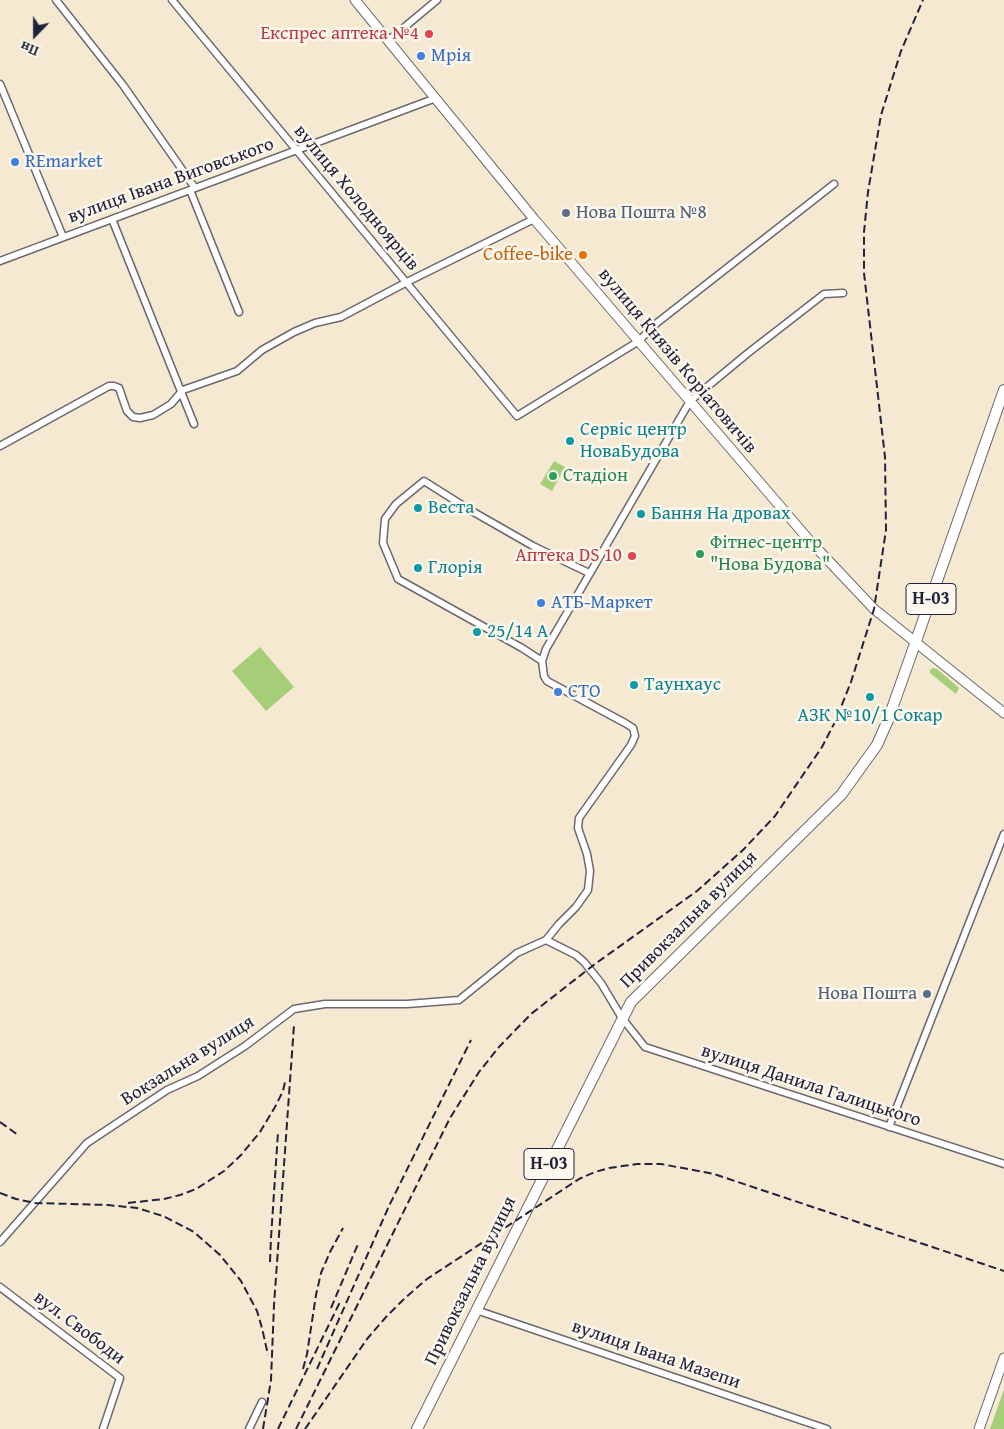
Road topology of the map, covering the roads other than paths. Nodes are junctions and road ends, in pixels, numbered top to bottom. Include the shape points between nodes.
1 (56, 0) edge
2 (172, 0) edge
3 (355, 0) edge
4 (437, 0) edge
5 (389, 40) junction
6 (0, 84) edge
7 (436, 98) junction
8 (297, 150) junction
9 (834, 184) dead end
10 (193, 189) junction
11 (112, 219) junction
12 (534, 219) junction
13 (62, 237) junction
14 (0, 261) edge
15 (407, 282) junction
16 (843, 293) dead end
17 (239, 312) dead end
18 (639, 341) junction
19 (1004, 390) edge
20 (181, 392) junction
21 (690, 401) junction
22 (194, 424) dead end
23 (0, 446) edge
24 (589, 573) junction
25 (916, 643) junction
26 (542, 661) junction
27 (1004, 714) edge
28 (1004, 834) edge
29 (546, 940) junction
30 (622, 1018) junction
31 (889, 1127) junction
32 (1004, 1164) edge
33 (0, 1242) edge
34 (0, 1287) edge
35 (476, 1310) junction
36 (1004, 1358) edge
37 (262, 1402) dead end
38 (103, 1429) edge
39 (249, 1429) edge
40 (417, 1429) edge
41 (827, 1429) edge
42 (978, 1429) edge

1 - 10 street via 123,85
2 - 8 street, вулиця Холодноярців
3 - 5 main road, вулиця Князів Коріатовичів
4 - 5 street
5 - 7 main road, вулиця Князів Коріатовичів
6 - 13 street
7 - 8 street, вулиця Івана Виговського
7 - 12 main road, вулиця Князів Коріатовичів
8 - 10 street, вулиця Івана Виговського
8 - 15 street, вулиця Холодноярців
9 - 18 street via 652,326
10 - 11 street, вулиця Івана Виговського
10 - 17 street
11 - 13 street, вулиця Івана Виговського
11 - 20 street
12 - 15 street
12 - 18 main road, вулиця Князів Коріатовичів
13 - 14 street, вулиця Івана Виговського
15 - 18 street, вулиця Холодноярців via 517,416
15 - 20 street via 341,317 315,322 275,342 231,373
16 - 21 street via 824,294
18 - 21 main road, вулиця Князів Коріатовичів
19 - 25 main road, Н-03
20 - 22 street
20 - 23 street via 164,409 136,418 127,411 119,388 107,386
21 - 24 street
21 - 25 main road, вулиця Князів Коріатовичів via 809,540 874,609
24 - 26 street
24 - 26 street via 532,546 424,481 396,504 385,519 383,543 398,579
25 - 27 main road, вулиця Князів Коріатовичів
25 - 30 main road, Привокзальна вулиця / Н-03 via 877,745 841,795 631,1002
26 - 29 street via 547,681 626,723 633,728 635,736 578,818 590,871 588,890
28 - 31 street
29 - 30 street via 584,962
29 - 33 street, Вокзальна вулиця via 517,953 459,1000 325,1004 294,1009 246,1046 198,1076 166,1090 87,1144
30 - 31 street, вулиця Данила Галицького via 645,1047
30 - 35 main road, Привокзальна вулиця / Н-03
31 - 32 street, вулиця Данила Галицького
34 - 38 street, вул. Свободи via 120,1378
35 - 40 main road, Привокзальна вулиця / Н-03
35 - 41 street, вулиця Івана Мазепи
36 - 42 main road
37 - 39 street

